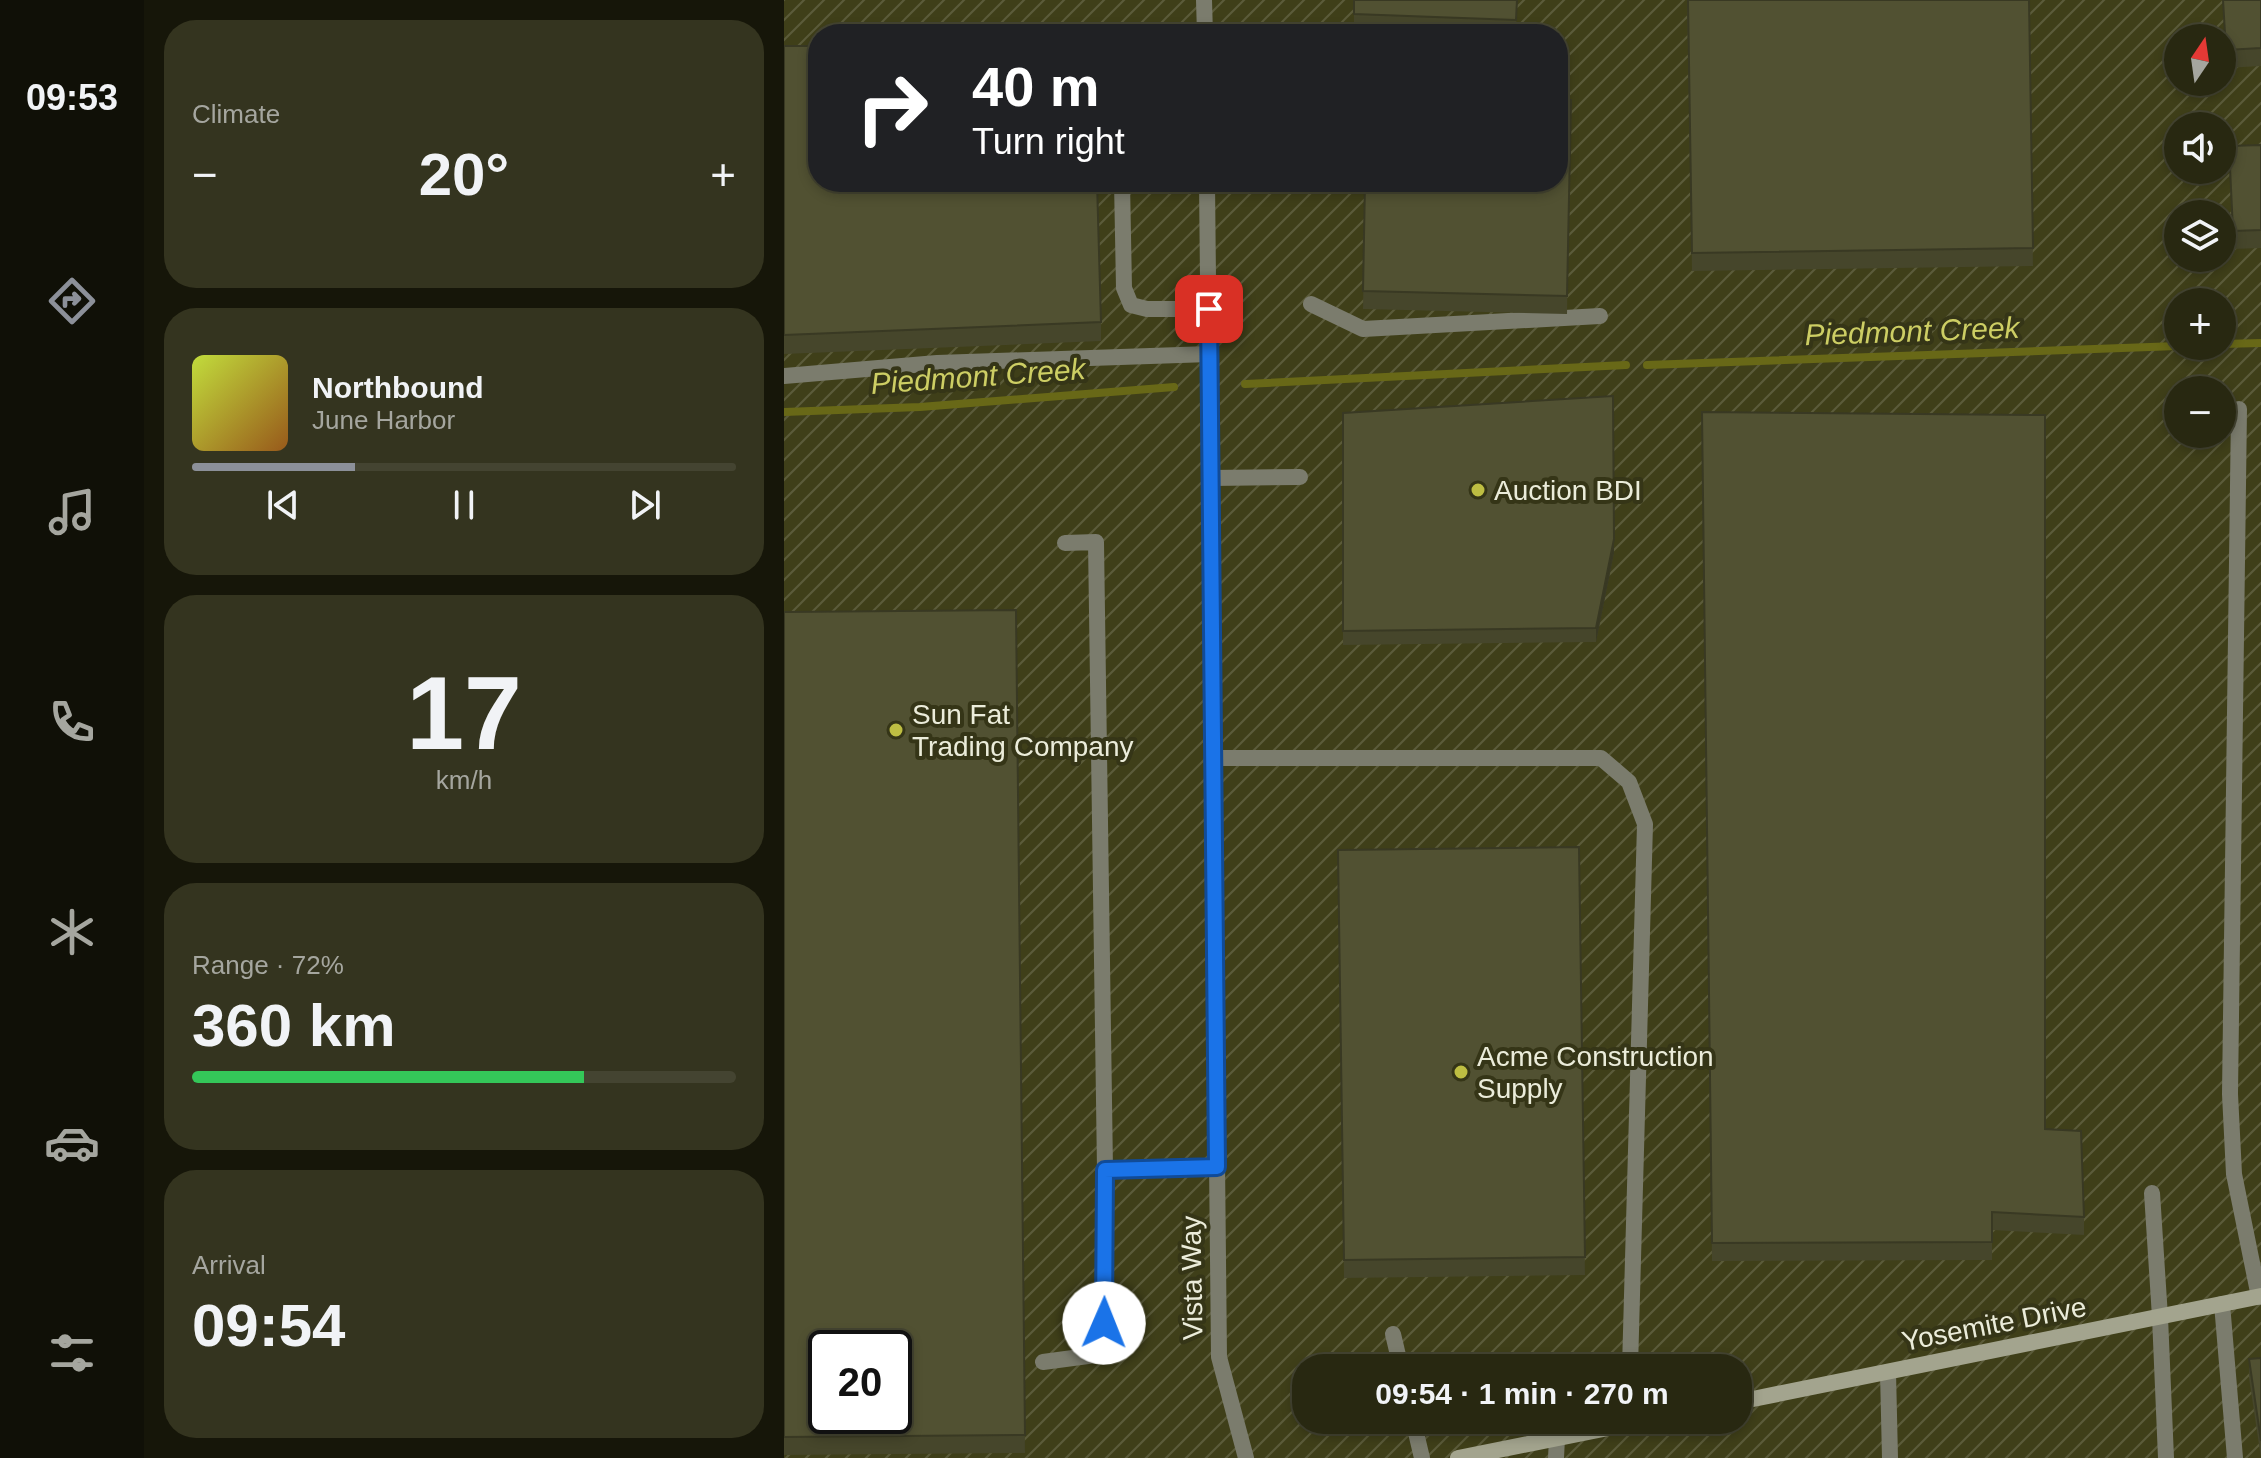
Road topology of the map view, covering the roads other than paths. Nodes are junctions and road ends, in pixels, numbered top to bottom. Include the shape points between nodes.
1 (1204, 0) edge
2 (1205, 24) edge
3 (1122, 192) edge
4 (1207, 192) edge
5 (1311, 304) dead end
6 (1209, 309) junction
7 (1600, 316) dead end
8 (1210, 354) junction
9 (784, 376) edge
10 (2239, 409) dead end
11 (1300, 477) dead end
12 (1211, 478) junction
13 (1065, 543) dead end
14 (1214, 758) junction
15 (1217, 1167) junction
16 (1105, 1170) junction
17 (2152, 1193) dead end
18 (2260, 1297) edge
19 (2222, 1304) junction
20 (2160, 1317) junction
21 (1393, 1334) dead end
22 (1398, 1354) edge
23 (1630, 1354) edge
24 (1043, 1362) dead end
25 (1888, 1372) junction
26 (1752, 1399) edge
27 (1416, 1434) edge
28 (1575, 1434) edge
29 (1557, 1438) junction
30 (1246, 1458) edge
31 (1422, 1458) edge
32 (1458, 1458) edge
33 (1556, 1458) edge
34 (1890, 1458) edge
35 (2166, 1458) edge
36 (2235, 1458) edge

1 - 2 street
3 - 6 street via 1124,288 1131,305
4 - 6 street, Vista Way
5 - 7 street via 1363,329
6 - 8 street, Vista Way
8 - 9 street via 937,363
8 - 12 street, Vista Way
10 - 18 street via 2230,1094 2234,1174
11 - 12 street
12 - 14 street, Vista Way
13 - 16 street via 1096,542
14 - 15 street, Vista Way
14 - 23 street via 1601,758 1629,782 1645,824
15 - 16 street
15 - 30 street, Vista Way via 1219,1357
16 - 24 street via 1103,1354
17 - 20 street
18 - 19 main road, Yosemite Drive
19 - 20 main road, Yosemite Drive
19 - 36 street
20 - 25 main road, Yosemite Drive
20 - 35 street
21 - 22 street
25 - 26 main road, Yosemite Drive
25 - 34 street
27 - 31 street
28 - 29 main road
29 - 32 main road
29 - 33 street

